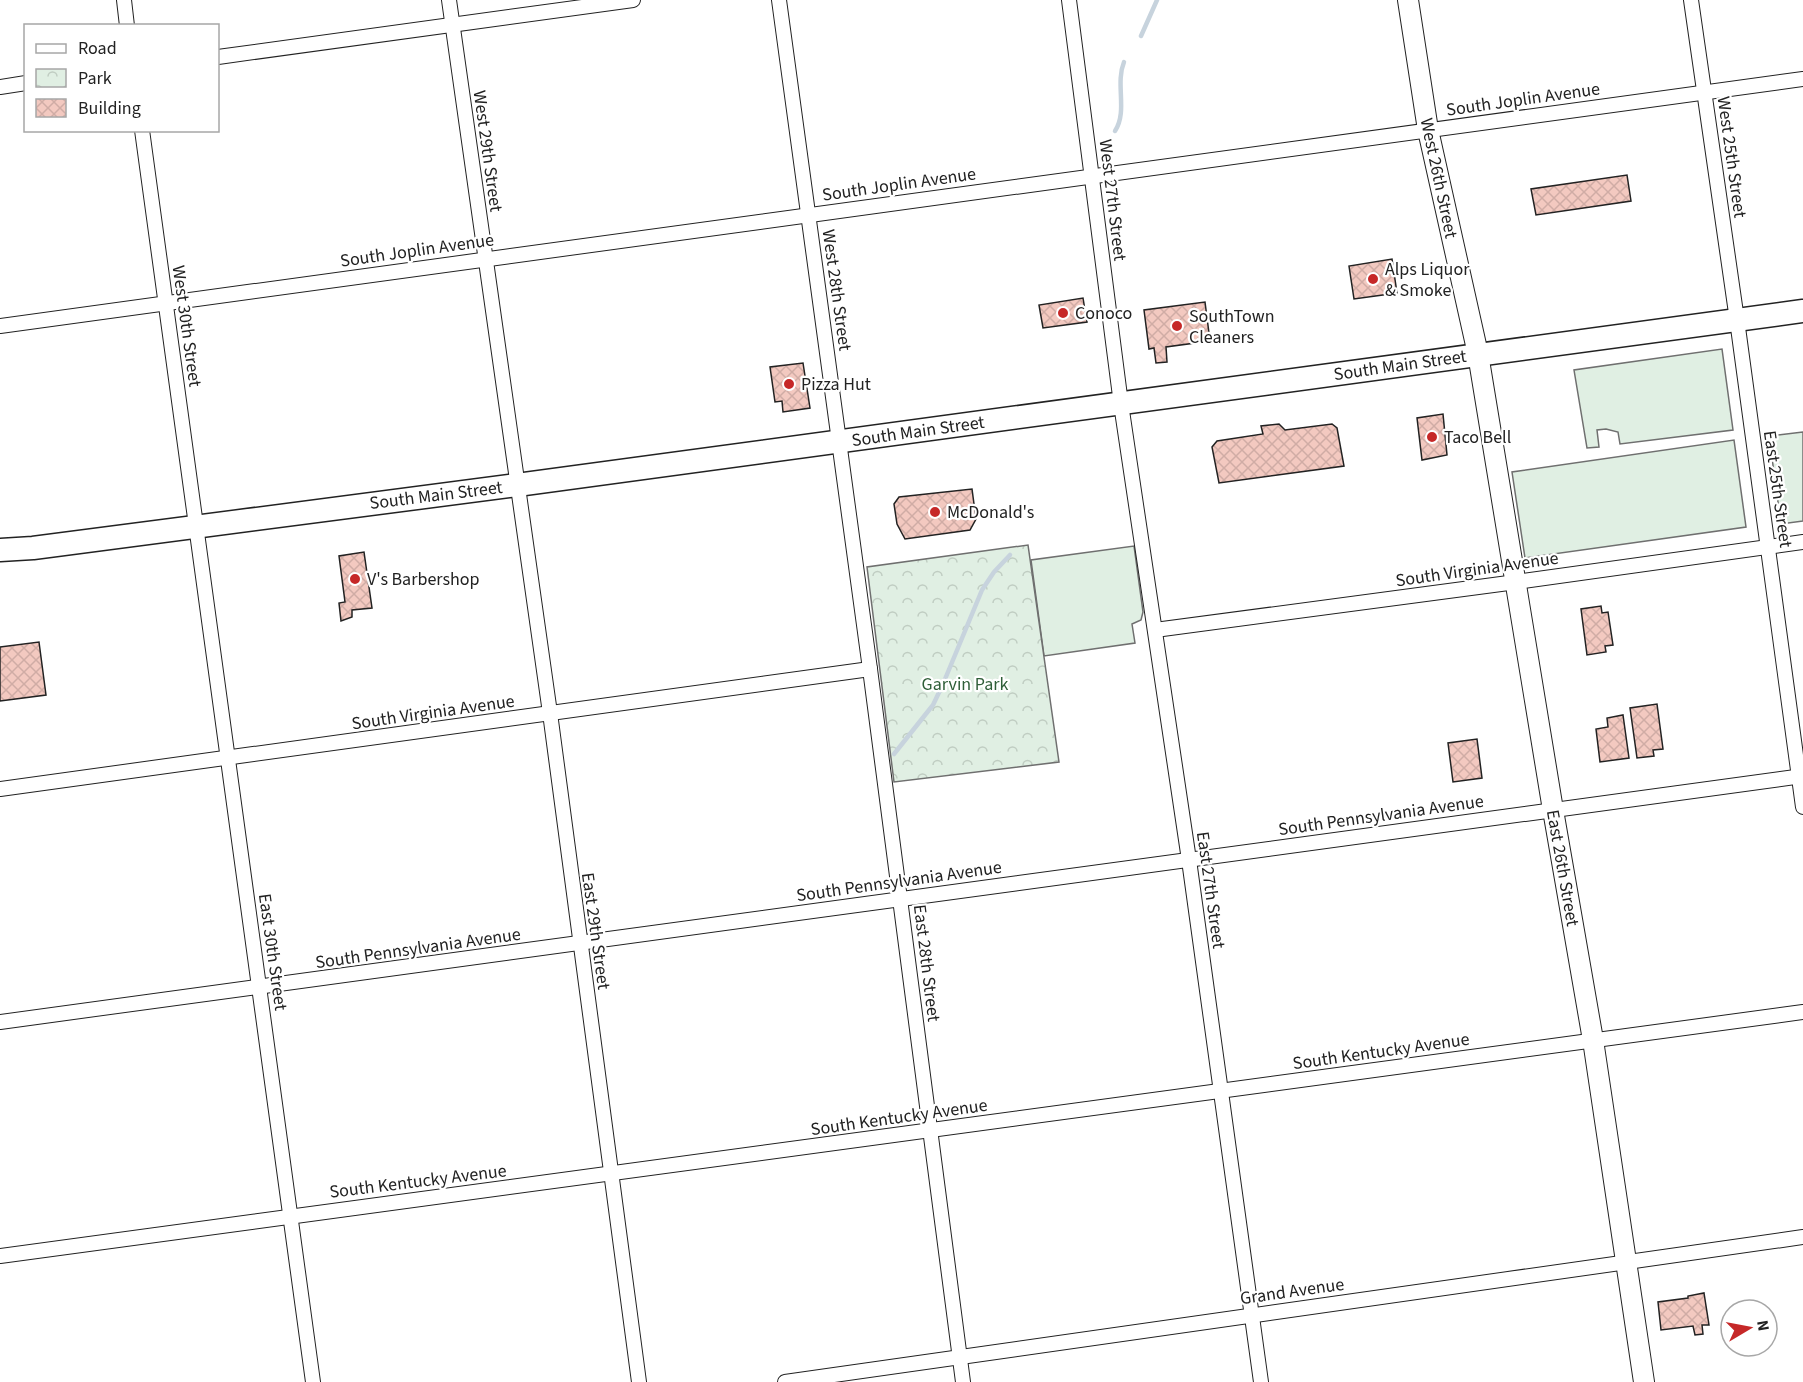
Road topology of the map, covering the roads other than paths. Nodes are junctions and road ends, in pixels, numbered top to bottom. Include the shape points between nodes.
1 (124, 0) edge
2 (449, 0) edge
3 (633, 0) edge
4 (779, 0) edge
5 (1069, 0) edge
6 (1408, 0) edge
7 (1691, 0) edge
8 (128, 24) edge
9 (453, 25) junction
10 (219, 57) edge
11 (1803, 79) edge
12 (24, 83) edge
13 (0, 87) edge
14 (1704, 93) junction
15 (1428, 130) junction
16 (142, 132) edge
17 (1092, 176) junction
18 (808, 214) junction
19 (485, 259) junction
20 (166, 304) junction
21 (1803, 311) edge
22 (1737, 320) junction
23 (0, 326) edge
24 (1478, 354) junction
25 (1121, 404) junction
26 (839, 441) junction
27 (517, 485) junction
28 (197, 526) junction
29 (1803, 542) edge
30 (1768, 546) junction
31 (33, 548) junction
32 (0, 550) edge
33 (0, 556) edge
34 (1516, 582) junction
35 (1155, 630) junction
36 (870, 669) junction
37 (550, 713) junction
38 (229, 759) junction
39 (1801, 776) edge
40 (0, 789) edge
41 (1803, 807) edge
42 (1553, 810) junction
43 (1189, 860) junction
44 (900, 899) junction
45 (580, 944) junction
46 (260, 988) junction
47 (1803, 1012) edge
48 (0, 1022) edge
49 (1593, 1040) junction
50 (1220, 1090) junction
51 (930, 1131) junction
52 (611, 1174) junction
53 (290, 1216) junction
54 (1803, 1237) edge
55 (0, 1256) edge
56 (1626, 1262) junction
57 (1251, 1315) junction
58 (960, 1358) junction
59 (313, 1382) edge
60 (639, 1382) edge
61 (785, 1382) edge
62 (963, 1382) edge
63 (1261, 1382) edge
64 (1644, 1382) edge

1 - 8 street
2 - 9 street, West 29th Street
3 - 9 street
4 - 18 street, West 28th Street
5 - 17 street, West 27th Street
6 - 15 street, West 26th Street
7 - 14 street, West 25th Street
9 - 10 street
9 - 19 street, West 29th Street
11 - 14 street, South Joplin Avenue
12 - 13 street
14 - 15 street, South Joplin Avenue
14 - 22 street, West 25th Street
15 - 17 street, South Joplin Avenue
15 - 24 street, West 26th Street
16 - 20 street, West 30th Street
17 - 18 street, South Joplin Avenue
17 - 25 street, West 27th Street
18 - 19 street, South Joplin Avenue
18 - 26 street, West 28th Street
19 - 20 street, South Joplin Avenue
19 - 27 street, West 29th Street
20 - 23 street, South Joplin Avenue
20 - 28 street, West 30th Street
21 - 22 main road, South Main Street
22 - 24 main road, South Main Street
22 - 30 street, East 25th Street
24 - 25 main road, South Main Street
24 - 34 street, East 26th Street
25 - 26 main road, South Main Street
25 - 35 street, East 27th Street
26 - 27 main road, South Main Street
26 - 36 street, East 28th Street
27 - 28 main road, South Main Street
27 - 37 street, East 29th Street
28 - 31 main road, South Main Street
28 - 38 street, East 30th Street
29 - 30 street, South Virginia Avenue
30 - 34 street, South Virginia Avenue
30 - 39 street, East 25th Street
31 - 32 main road, South Main Street
31 - 33 main road, South Main Street
34 - 35 street, South Virginia Avenue
34 - 42 street, East 26th Street
35 - 43 street, East 27th Street
36 - 37 street, South Virginia Avenue
36 - 44 street, East 28th Street
37 - 38 street, South Virginia Avenue
37 - 45 street, East 29th Street
38 - 40 street, South Virginia Avenue
38 - 46 street, East 30th Street
39 - 41 street, East 25th Street
39 - 42 street, South Pennsylvania Avenue
42 - 43 street, South Pennsylvania Avenue
42 - 49 street, East 26th Street
43 - 44 street, South Pennsylvania Avenue
43 - 50 street, East 27th Street
44 - 45 street, South Pennsylvania Avenue
44 - 51 street, East 28th Street
45 - 46 street, South Pennsylvania Avenue
45 - 52 street, East 29th Street
46 - 48 street, South Pennsylvania Avenue
46 - 53 street, East 30th Street
47 - 49 street, South Kentucky Avenue
49 - 50 street, South Kentucky Avenue
49 - 56 street, East 26th Street
50 - 51 street, South Kentucky Avenue
50 - 57 street, East 27th Street
51 - 52 street, South Kentucky Avenue
51 - 58 street, East 28th Street
52 - 53 street, South Kentucky Avenue
52 - 60 street, East 29th Street
53 - 55 street, South Kentucky Avenue
53 - 59 street, East 30th Street
54 - 56 street, Grand Avenue
56 - 57 street, Grand Avenue
56 - 64 street, East 26th Street
57 - 58 street, Grand Avenue
57 - 63 street, East 27th Street
58 - 61 street, Grand Avenue
58 - 62 street, East 28th Street

